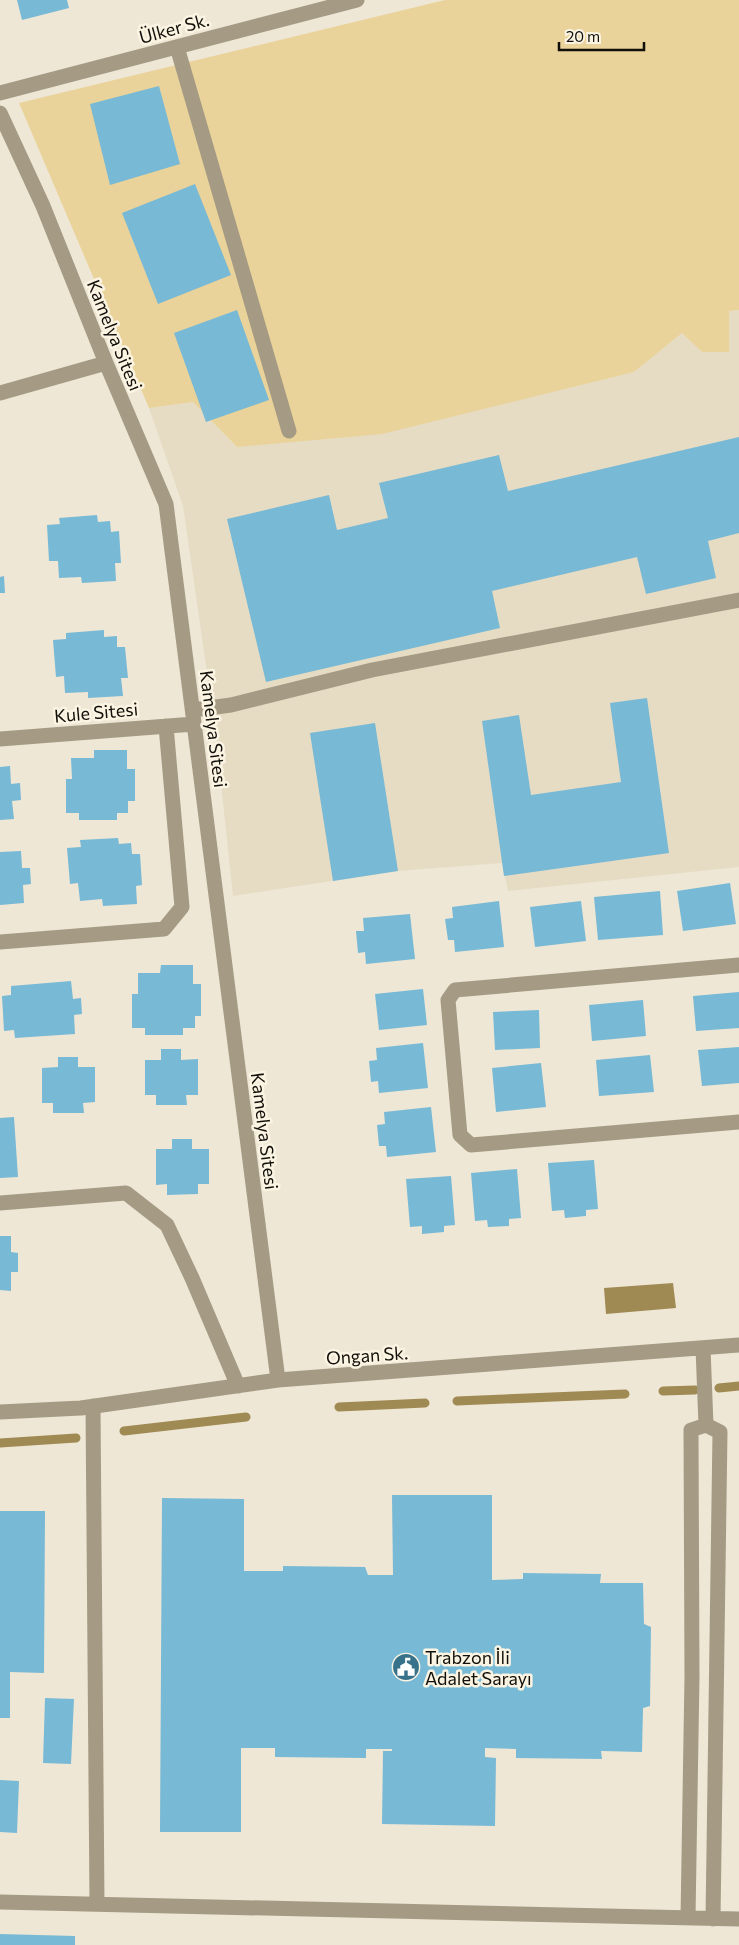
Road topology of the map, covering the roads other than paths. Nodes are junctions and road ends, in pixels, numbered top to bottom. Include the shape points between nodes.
1 (358, 0) edge
2 (177, 47) junction
3 (0, 93) edge
4 (0, 114) edge
5 (106, 363) junction
6 (0, 393) edge
7 (289, 431) dead end
8 (739, 600) edge
9 (194, 717) junction
10 (166, 726) junction
11 (0, 739) edge
12 (0, 942) edge
13 (739, 966) edge
14 (739, 1122) edge
15 (0, 1203) edge
16 (739, 1345) edge
17 (703, 1348) junction
18 (278, 1380) junction
19 (238, 1386) junction
20 (93, 1406) junction
21 (0, 1412) edge
22 (706, 1425) junction
23 (692, 1676) junction
24 (718, 1676) junction
25 (0, 1902) edge
26 (97, 1904) junction
27 (688, 1918) junction
28 (713, 1918) junction
29 (739, 1919) edge

1 - 2 street, Ülker Sk.
2 - 3 street, Ülker Sk.
2 - 7 street
4 - 5 street, Kamelya Sitesi via 43,206
5 - 6 street
5 - 9 street, Kamelya Sitesi via 166,504
8 - 9 street, Kule Sitesi via 372,670 231,704
9 - 10 street, Kule Sitesi
9 - 18 street, Kamelya Sitesi
10 - 11 street, Kule Sitesi
10 - 12 street via 182,907 164,929
13 - 14 street via 455,990 448,1000 460,1135 471,1145
15 - 19 street via 126,1193 167,1226
16 - 17 street, Ongan Sk.
17 - 18 street, Ongan Sk.
17 - 22 street
18 - 19 street, Ongan Sk.
19 - 20 street, Ongan Sk.
20 - 21 street, Ongan Sk.
20 - 26 street
22 - 23 street via 691,1430
22 - 24 street via 720,1432
23 - 24 street
23 - 27 street
24 - 28 street
25 - 26 street
26 - 27 street
27 - 28 street
28 - 29 street

